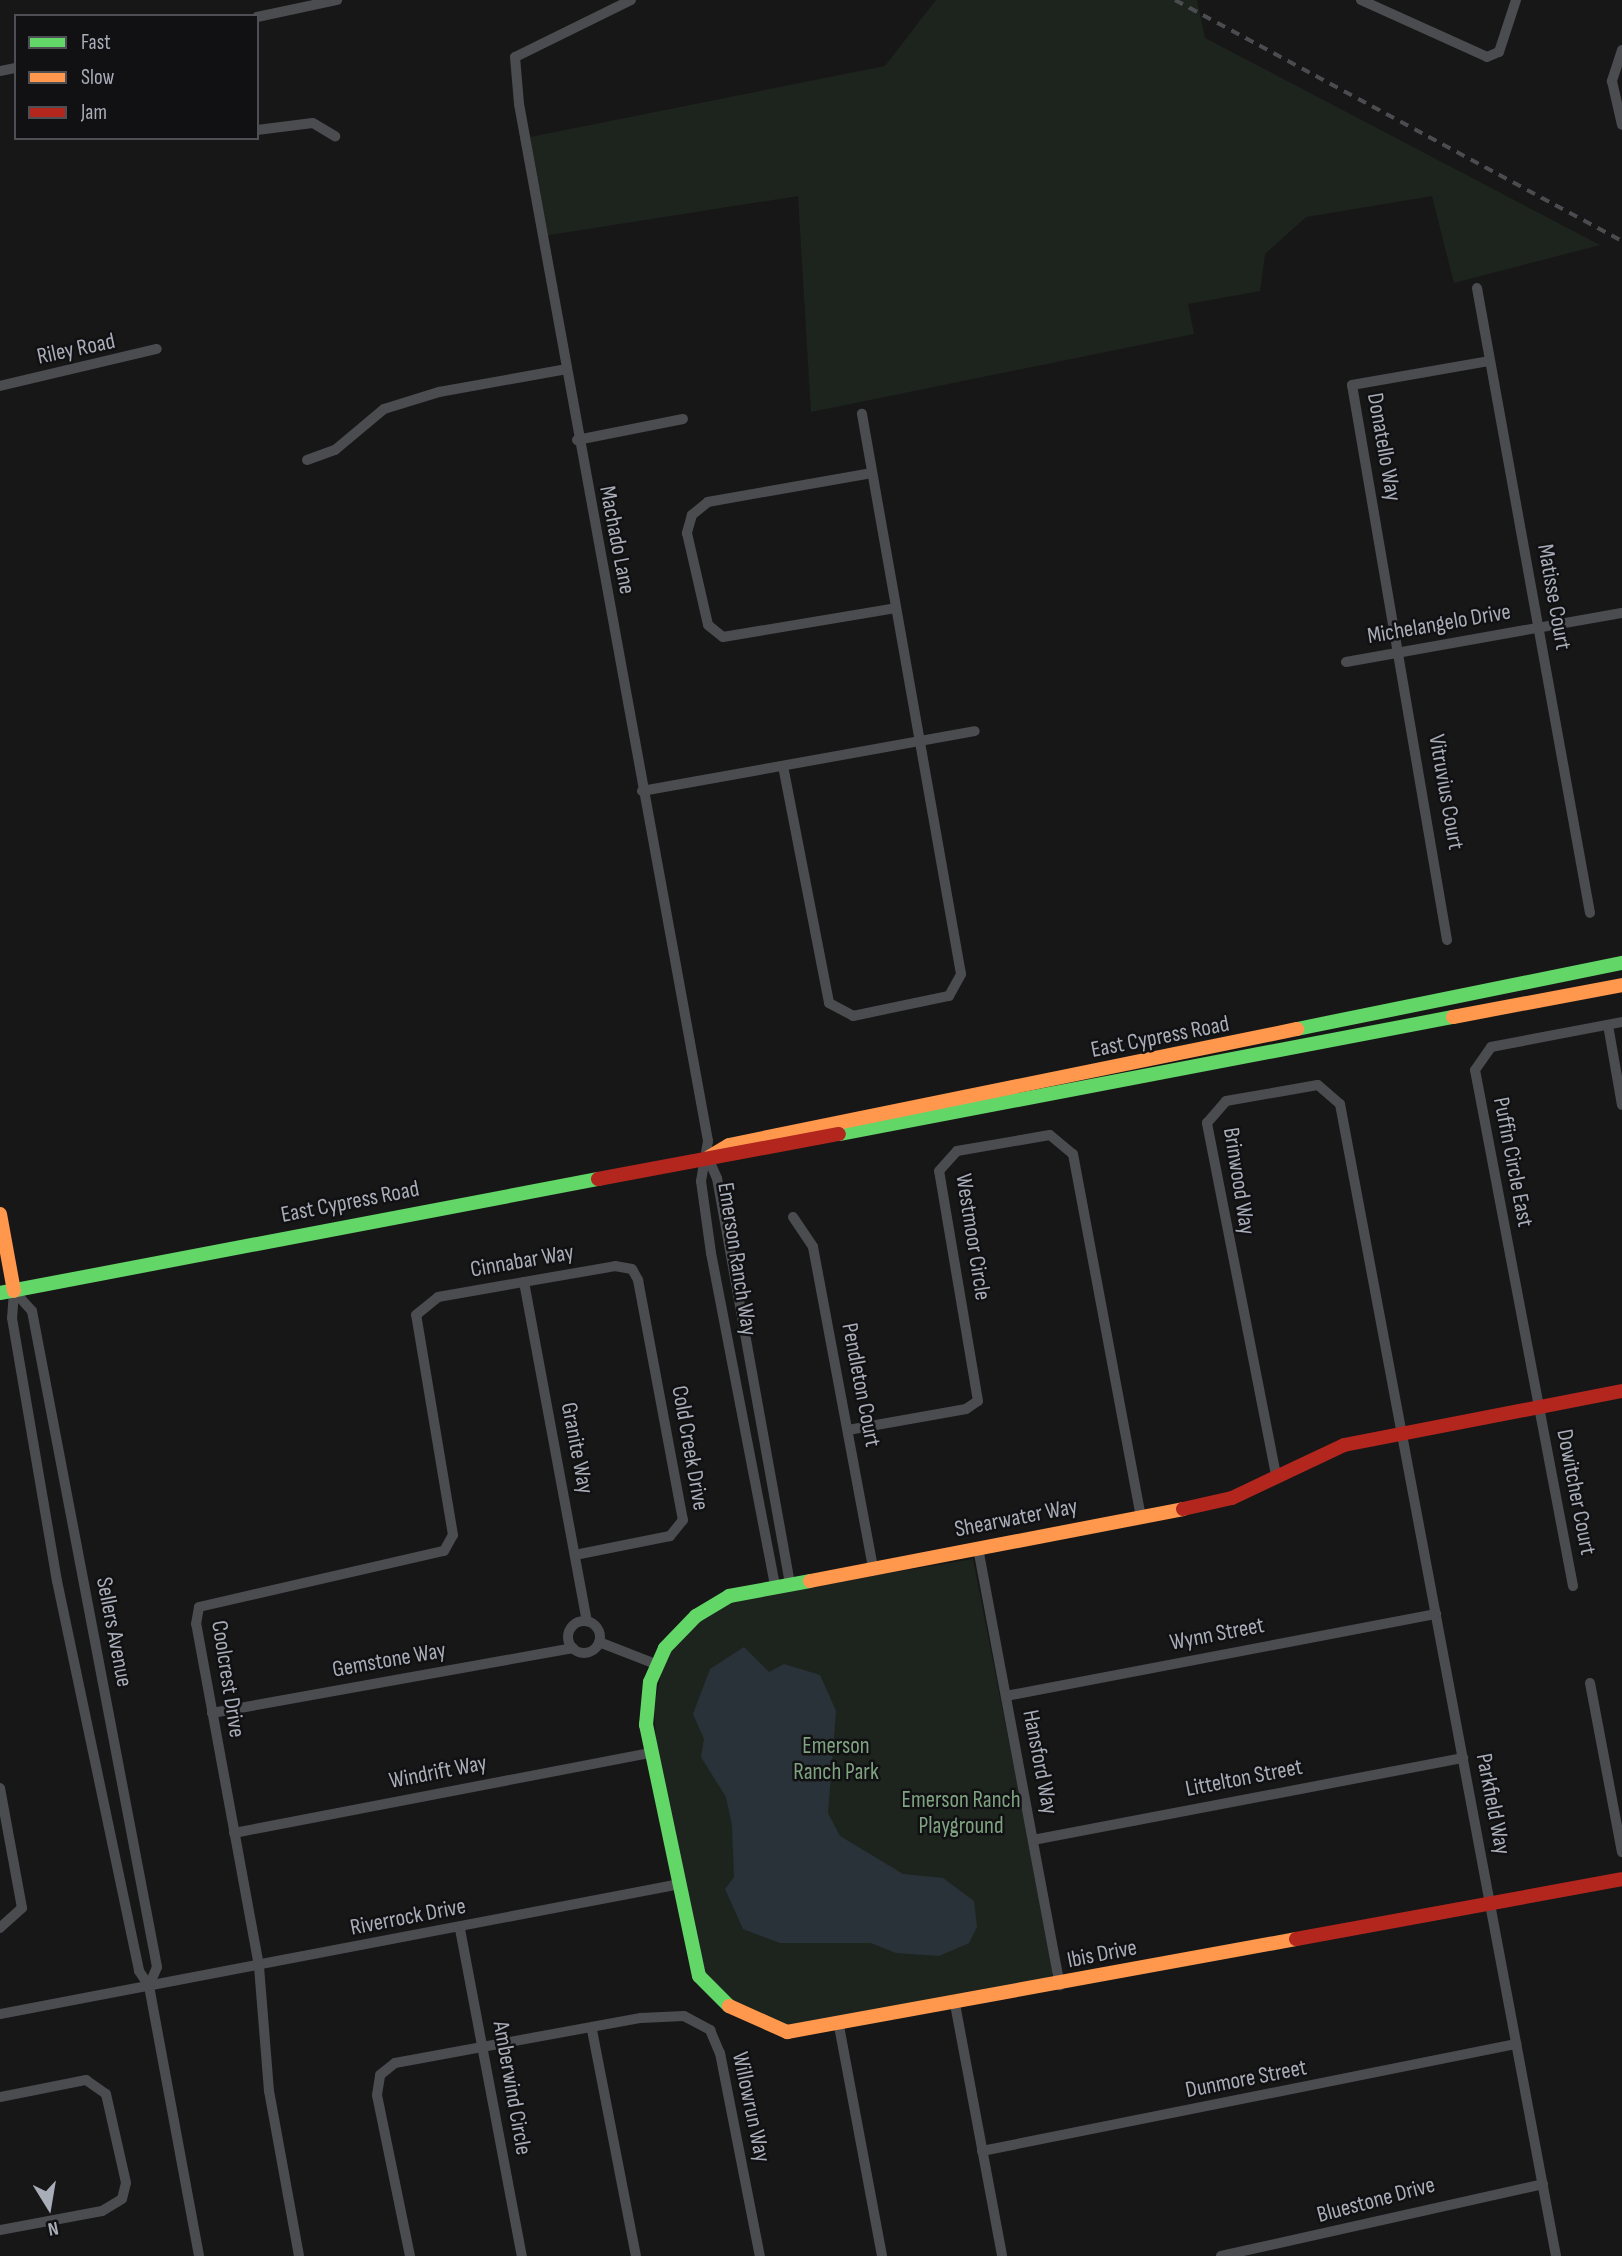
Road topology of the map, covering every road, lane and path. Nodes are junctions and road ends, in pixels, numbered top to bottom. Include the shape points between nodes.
1 (337, 0) edge
2 (631, 0) edge
3 (1362, 0) edge
4 (1516, 0) edge
5 (259, 17) edge
6 (1622, 50) edge
7 (1622, 125) edge
8 (259, 130) edge
9 (335, 136) dead end
10 (1477, 288) dead end
11 (157, 349) dead end
12 (1489, 361) junction
13 (567, 369) junction
14 (0, 386) edge
15 (862, 414) dead end
16 (683, 419) dead end
17 (577, 440) junction
18 (307, 460) dead end
19 (872, 473) junction
20 (896, 608) junction
21 (1622, 613) edge
22 (1539, 628) junction
23 (1399, 652) junction
24 (1346, 662) dead end
25 (975, 731) dead end
26 (920, 741) junction
27 (783, 766) junction
28 (642, 791) junction
29 (1590, 913) dead end
30 (1447, 940) dead end
31 (1622, 962) edge
32 (1622, 985) edge
33 (1622, 1022) edge
34 (1608, 1025) junction
35 (1622, 1105) edge
36 (708, 1158) junction
37 (0, 1214) edge
38 (793, 1217) dead end
39 (632, 1269) joint
40 (524, 1282) junction
41 (7, 1292) edge
42 (421, 1307) joint
43 (1622, 1391) edge
44 (1538, 1407) junction
45 (848, 1430) junction
46 (1401, 1432) junction
47 (1276, 1475) junction
48 (1141, 1517) junction
49 (978, 1548) junction
50 (575, 1555) junction
51 (873, 1567) junction
52 (790, 1583) junction
53 (775, 1586) junction
54 (1573, 1586) dead end
55 (1436, 1614) junction
56 (587, 1622) junction
57 (599, 1642) junction
58 (573, 1648) junction
59 (657, 1665) junction
60 (1590, 1683) dead end
61 (1006, 1696) junction
62 (212, 1713) junction
63 (650, 1753) junction
64 (1463, 1758) junction
65 (0, 1788) edge
66 (234, 1833) junction
67 (1033, 1840) junction
68 (1622, 1852) edge
69 (1622, 1880) edge
70 (675, 1885) junction
71 (1490, 1904) junction
72 (0, 1927) edge
73 (460, 1929) junction
74 (258, 1966) junction
75 (1060, 1984) junction
76 (149, 1986) junction
77 (955, 2004) junction
78 (0, 2014) edge
79 (839, 2026) junction
80 (592, 2030) junction
81 (1516, 2044) junction
82 (484, 2048) junction
83 (0, 2096) edge
84 (982, 2151) junction
85 (1542, 2185) junction
86 (0, 2230) edge
87 (199, 2256) edge
88 (299, 2256) edge
89 (410, 2256) edge
90 (522, 2256) edge
91 (636, 2256) edge
92 (760, 2256) edge
93 (882, 2256) edge
94 (1002, 2256) edge
95 (1221, 2256) edge
96 (1556, 2256) edge

1 - 5 street
2 - 13 street, Machado Lane via 515,57
3 - 4 street via 1487,57 1499,52
6 - 7 street via 1612,81
8 - 9 street via 313,123
10 - 12 street, Matisse Court
11 - 14 street, Riley Road
12 - 22 street, Matisse Court
12 - 23 street, Donatello Way via 1352,386
13 - 17 street, Machado Lane
13 - 18 street via 439,392 384,409 335,450
15 - 19 street
16 - 17 street
17 - 28 street, Machado Lane
19 - 20 street
19 - 20 street via 708,502 692,515 687,534 708,625 723,637
20 - 26 street
21 - 22 street, Michelangelo Drive
22 - 23 street, Michelangelo Drive
22 - 29 street, Matisse Court
23 - 24 street, Michelangelo Drive
23 - 30 street, Vitruvius Court
25 - 26 street
26 - 27 street
26 - 27 street via 961,974 949,996 927,1003 853,1016 829,1003
27 - 28 street
28 - 36 street, Machado Lane
31 - 36 street, East Cypress Road via 729,1145
32 - 36 street, East Cypress Road via 732,1159
33 - 34 street, Puffin Circle East
34 - 35 street
34 - 44 street, Puffin Circle East via 1491,1047 1475,1070
36 - 41 street, East Cypress Road
36 - 52 street, Emerson Ranch Way via 717,1178
36 - 53 street, Emerson Ranch Way via 701,1181 711,1253
37 - 41 street, Sellers Avenue
38 - 45 street, Pendleton Court via 813,1247
39 - 40 street, Cinnabar Way via 615,1266
39 - 50 street, Cold Creek Drive via 683,1520 670,1536
40 - 42 street, Cinnabar Way via 438,1297
40 - 50 street, Granite Way
41 - 76 street, Sellers Avenue via 57,1581 139,1970
41 - 76 street, Sellers Avenue via 32,1311 158,1967
42 - 62 street, Coolcrest Drive via 415,1323 453,1535 450,1543 427,1559 206,1600 195,1624
43 - 44 street, Shearwater Way
44 - 46 street, Shearwater Way
44 - 54 street, Dowitcher Court
45 - 48 street, Westmoor Circle via 967,1409 978,1401 939,1171 957,1151 1050,1135 1073,1154
45 - 51 street, Pendleton Court
46 - 47 street, Shearwater Way via 1344,1446
46 - 47 street, Brinwood Way via 1335,1095 1308,1086 1226,1101 1210,1113 1208,1132
46 - 55 street, Parkfield Way
47 - 48 street, Shearwater Way via 1232,1499
48 - 49 street, Shearwater Way
49 - 51 street, Shearwater Way
49 - 61 street, Hansford Way
50 - 56 street, Granite Way
51 - 52 street, Shearwater Way
52 - 53 street, Shearwater Way
53 - 59 street, Shearwater Way via 729,1596 696,1616
55 - 61 street, Wynn Street
55 - 64 street, Parkfield Way
56 - 57 street via 599,1631
56 - 58 street via 570,1630
57 - 58 street via 587,1652
57 - 59 street
58 - 62 street, Gemstone Way
59 - 63 street, Shearwater Way via 646,1725
60 - 68 street
61 - 67 street, Hansford Way
62 - 66 street, Coolcrest Drive
63 - 66 street, Windrift Way
63 - 70 street, Shearwater Way
64 - 67 street, Littelton Street
64 - 71 street, Parkfield Way
65 - 72 street via 22,1908
66 - 74 street, Coolcrest Drive
67 - 75 street, Hansford Way
69 - 71 street, Ibis Drive
70 - 73 street, Riverrock Drive
70 - 79 street, Ibis Drive via 699,1976 735,2012 787,2032
71 - 75 street, Ibis Drive
71 - 81 street, Parkfield Way
73 - 74 street, Riverrock Drive
73 - 82 street, Amberwind Circle
74 - 76 street, Riverrock Drive
74 - 88 street, Coolcrest Drive via 269,2029 269,2091
75 - 77 street, Ibis Drive
76 - 78 street, Riverrock Drive
76 - 87 street, Sellers Avenue
77 - 79 street, Ibis Drive
77 - 84 street
79 - 93 street
80 - 82 street, Willowrun Way
80 - 91 street
80 - 92 street, Willowrun Way via 684,2016 710,2030
81 - 84 street, Dunmore Street
81 - 85 street, Parkfield Way
82 - 89 street via 395,2063 380,2075 377,2095
82 - 90 street, Amberwind Circle
83 - 86 street via 86,2080 106,2094 126,2183 122,2199 102,2211
84 - 94 street
85 - 95 street, Bluestone Drive
85 - 96 street, Parkfield Way

